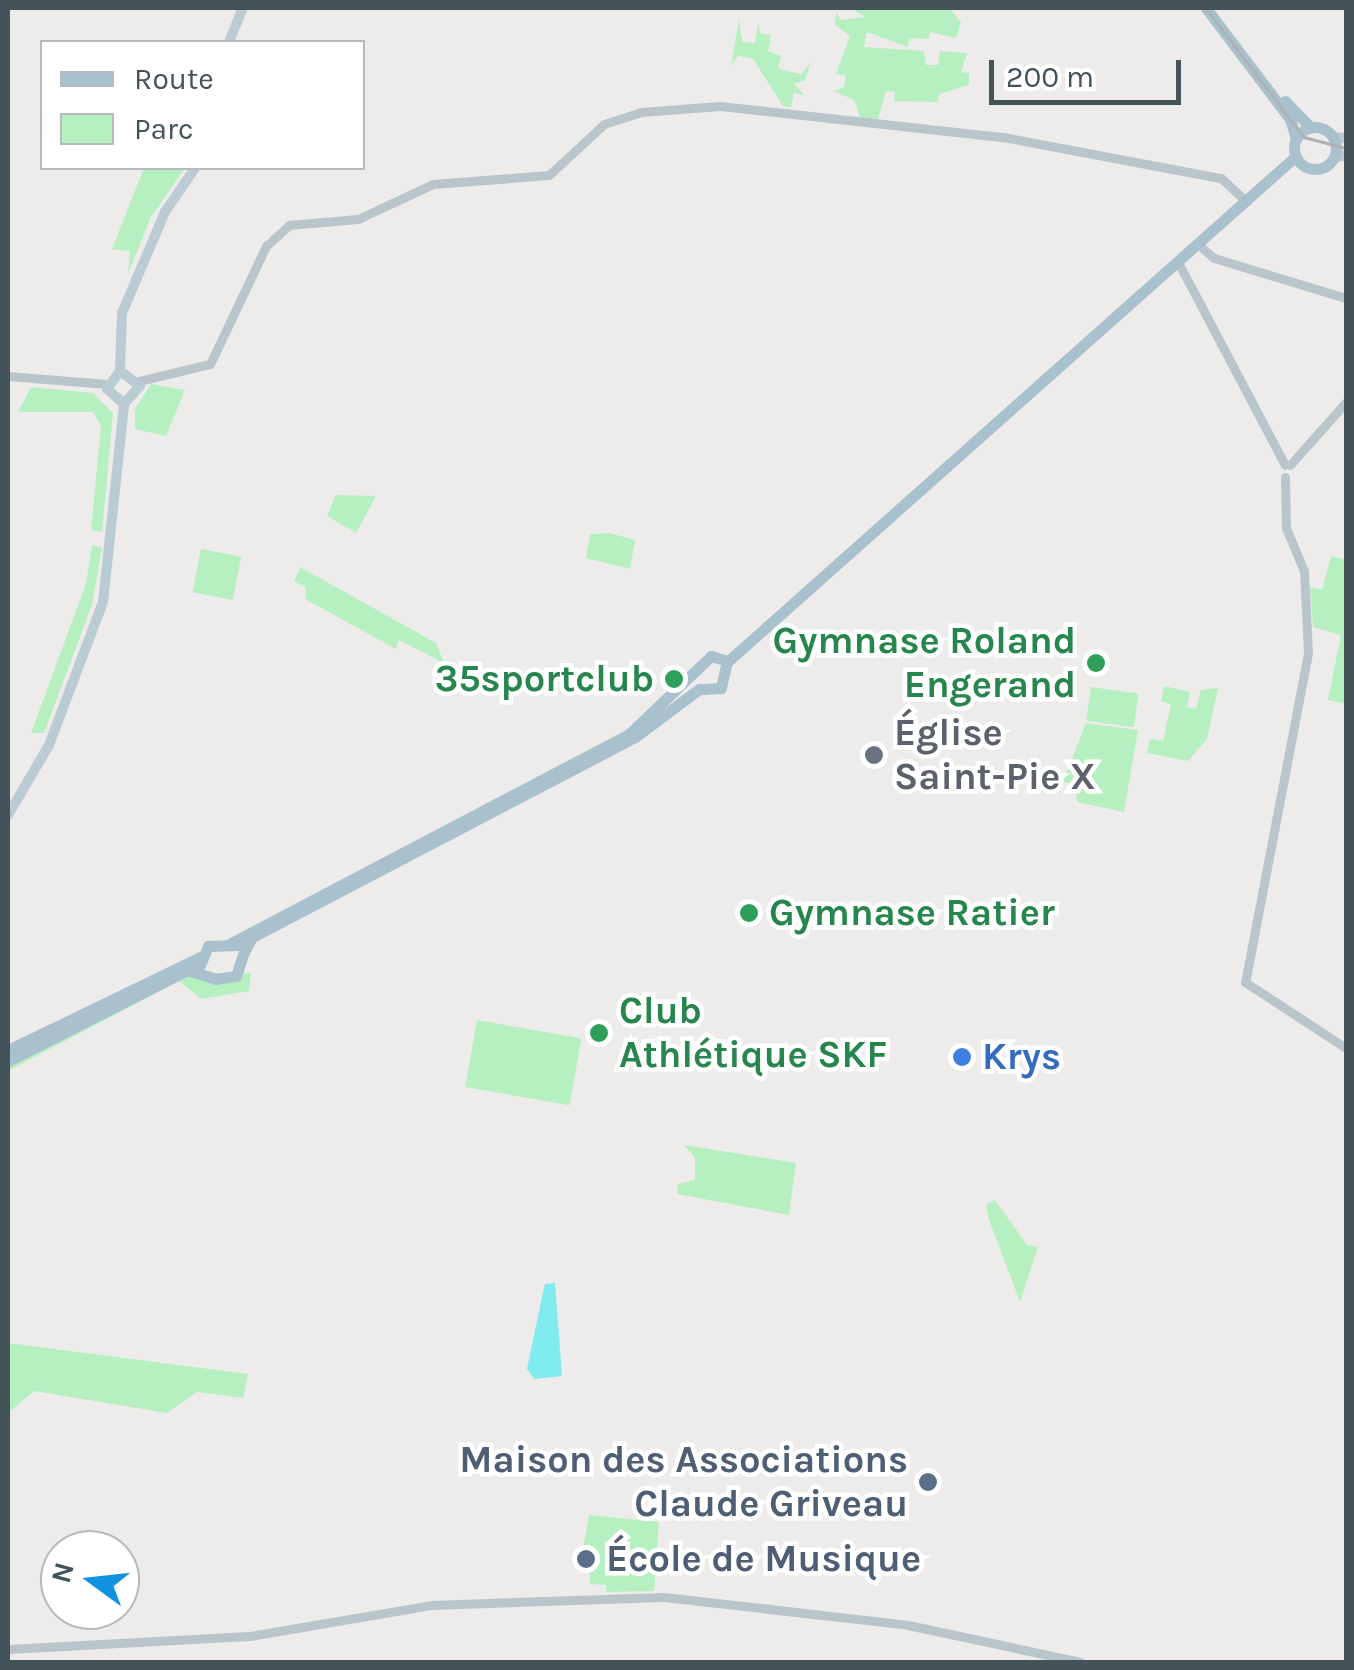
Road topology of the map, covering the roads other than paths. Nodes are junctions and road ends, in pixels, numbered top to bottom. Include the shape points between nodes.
1 (242, 8) edge
2 (1206, 8) edge
3 (1214, 8) edge
4 (230, 40) edge
5 (1310, 127) junction
6 (1340, 137) edge
7 (1296, 139) junction
8 (1340, 156) edge
9 (1300, 161) junction
10 (193, 170) edge
11 (1249, 204) junction
12 (1200, 246) junction
13 (1176, 267) junction
14 (1346, 298) edge
15 (120, 370) junction
16 (8, 376) edge
17 (139, 381) junction
18 (107, 384) junction
19 (1346, 402) edge
20 (124, 404) junction
21 (1288, 465) junction
22 (724, 659) junction
23 (704, 666) junction
24 (709, 686) junction
25 (8, 815) edge
26 (231, 943) junction
27 (244, 952) junction
28 (200, 957) junction
29 (202, 971) junction
30 (1346, 1048) edge
31 (8, 1050) edge
32 (8, 1060) edge
33 (8, 1649) edge
34 (1080, 1662) edge

1 - 4 main road
2 - 7 main road via 1290,119
3 - 5 main road
5 - 6 main road
5 - 7 main road
6 - 8 main road
7 - 9 main road
8 - 9 main road via 1318,169
9 - 11 main road
10 - 15 main road via 165,212 122,313
11 - 12 main road
11 - 17 street via 1221,178 999,136 720,106 622,115 549,175 432,184 350,221 282,229 266,246 214,365
12 - 13 main road
12 - 14 street via 1214,258
13 - 21 street
13 - 22 main road
15 - 17 main road
15 - 18 main road
16 - 18 street
17 - 20 main road via 138,396
18 - 20 main road via 111,398
19 - 21 street
20 - 25 main road via 103,602 49,745
21 - 30 street via 1286,528 1304,571 1308,653 1245,982
22 - 23 main road
22 - 24 main road via 724,686
23 - 24 main road
23 - 26 main road via 628,735
24 - 27 main road via 620,745 252,937
26 - 27 main road
26 - 28 main road via 208,946
27 - 29 main road via 236,976 216,980
28 - 29 main road
28 - 31 main road
29 - 32 main road via 178,973
33 - 34 street via 250,1636 432,1604 574,1596 699,1599 887,1622

